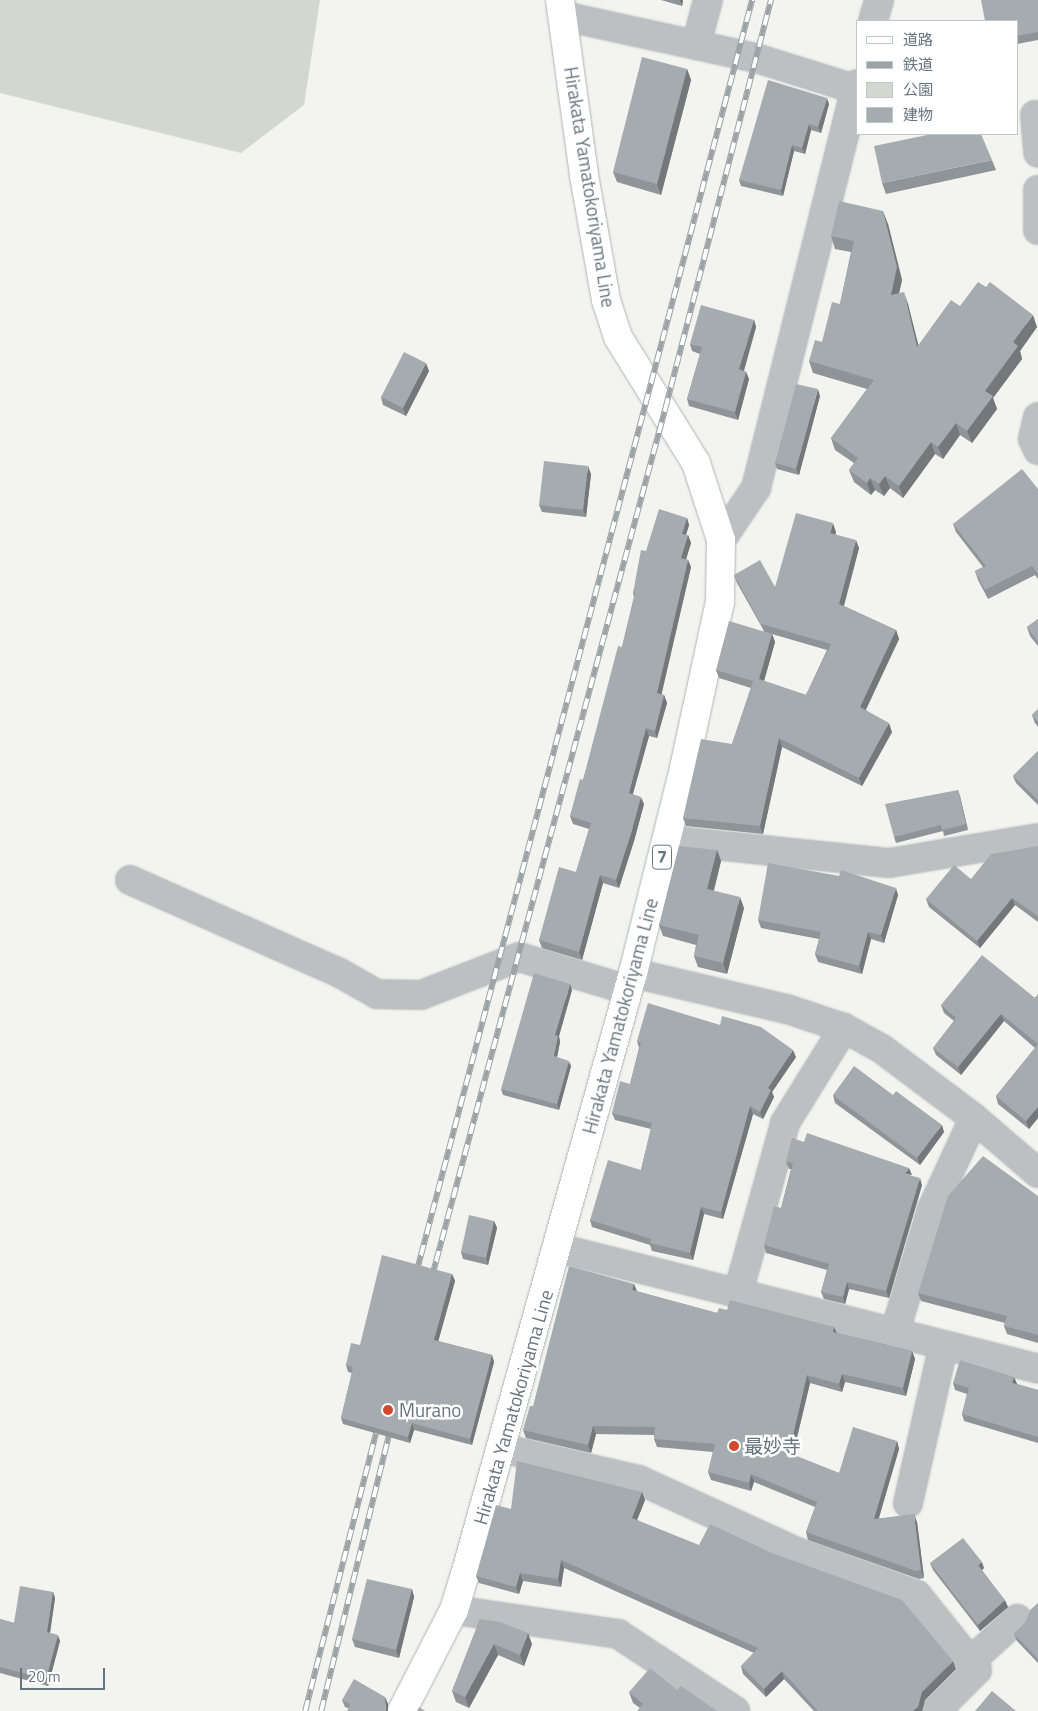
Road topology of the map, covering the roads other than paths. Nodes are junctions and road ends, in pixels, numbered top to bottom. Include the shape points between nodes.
1 (708, 0) edge
2 (879, 0) edge
3 (562, 8) edge
4 (873, 20) edge
5 (696, 44) junction
6 (856, 86) edge
7 (1030, 115) edge
8 (852, 122) edge
9 (1038, 154) edge
10 (1038, 190) edge
11 (1038, 230) edge
12 (1038, 417) edge
13 (1038, 450) edge
14 (721, 540) junction
15 (1038, 838) edge
16 (666, 840) junction
17 (130, 880) dead end
18 (631, 981) junction
19 (844, 1028) junction
20 (974, 1118) junction
21 (1038, 1173) edge
22 (558, 1248) junction
23 (738, 1293) junction
24 (895, 1332) junction
25 (944, 1348) junction
26 (1038, 1369) edge
27 (501, 1448) junction
28 (908, 1503) dead end
29 (454, 1610) junction
30 (1017, 1619) dead end
31 (970, 1662) junction
32 (402, 1711) edge
33 (735, 1711) edge
34 (936, 1711) edge

1 - 5 street
2 - 4 street
3 - 5 street
3 - 14 main road, Hirakata Yamatokoriyama Line / 7 via 584,175 606,300 618,337 696,463
5 - 6 street
6 - 8 street
7 - 9 street
8 - 14 street via 756,488
10 - 11 street
12 - 13 street via 1033,439
14 - 16 main road, Hirakata Yamatokoriyama Line / 7 via 720,602
15 - 16 street via 889,863
16 - 18 main road, Hirakata Yamatokoriyama Line / 7
17 - 18 street via 338,972 377,994 421,995 519,957
18 - 19 street via 787,1009
18 - 22 main road, Hirakata Yamatokoriyama Line / 7
19 - 20 street via 882,1049
19 - 23 street via 785,1123
20 - 21 street
20 - 24 street via 932,1209
22 - 23 street
22 - 27 main road, Hirakata Yamatokoriyama Line / 7
23 - 24 street
24 - 25 street
25 - 26 street
25 - 28 street
27 - 29 main road, Hirakata Yamatokoriyama Line / 7
27 - 31 street via 639,1480 797,1552 917,1595
29 - 32 main road, Hirakata Yamatokoriyama Line / 7
29 - 33 street via 618,1634
30 - 31 street
31 - 34 street via 977,1670

